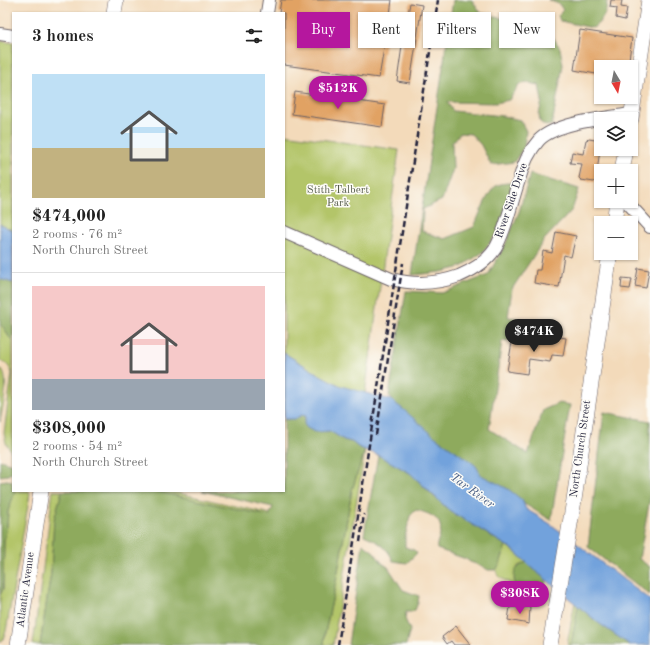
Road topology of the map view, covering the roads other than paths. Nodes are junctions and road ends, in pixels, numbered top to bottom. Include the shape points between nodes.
1 (116, 0) edge
2 (269, 0) edge
3 (649, 0) edge
4 (114, 12) edge
5 (267, 12) edge
6 (0, 34) edge
7 (12, 36) edge
8 (632, 112) edge
9 (594, 120) edge
10 (632, 208) edge
11 (650, 227) edge
12 (285, 232) edge
13 (609, 260) edge
14 (41, 492) edge
15 (34, 535) junction
16 (551, 641) edge
17 (8, 645) edge
18 (18, 645) edge

1 - 4 main road
2 - 5 street
3 - 8 main road
6 - 7 street
9 - 12 street, River Side Drive via 555,130 540,139 529,153 522,169 503,231 495,248 476,268 449,280 422,283 391,279
10 - 11 street
13 - 16 main road, North Church Street
14 - 15 main road, Atlantic Avenue
15 - 17 main road, Atlantic Avenue via 23,566
15 - 18 main road, Atlantic Avenue

